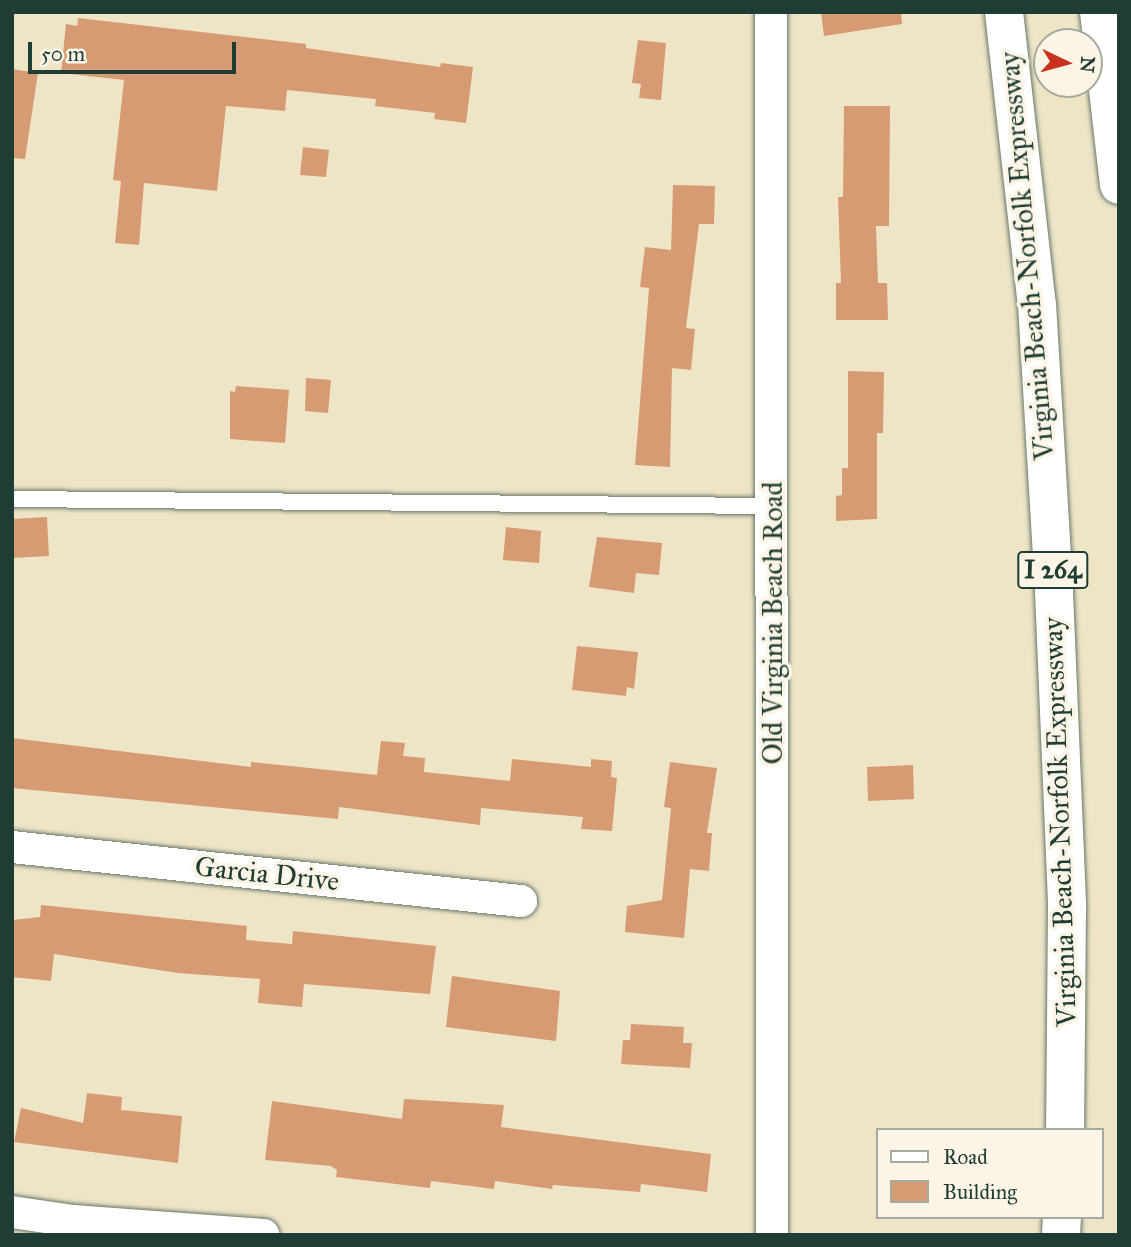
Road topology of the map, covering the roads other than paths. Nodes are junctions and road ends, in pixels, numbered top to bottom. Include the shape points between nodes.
1 (771, 12) edge
2 (1003, 12) edge
3 (1099, 12) edge
4 (1119, 185) edge
5 (12, 499) edge
6 (774, 506) junction
7 (12, 847) edge
8 (521, 901) dead end
9 (1065, 1128) edge
10 (12, 1212) edge
11 (263, 1235) edge
12 (772, 1235) edge

1 - 6 street, Old Virginia Beach Road
2 - 9 highway, Virginia Beach-Norfolk Expressway / I 264 via 1037,304 1053,578 1067,908
3 - 4 highway
5 - 6 lane
6 - 12 street, Old Virginia Beach Road
7 - 8 street, Garcia Drive
10 - 11 street

